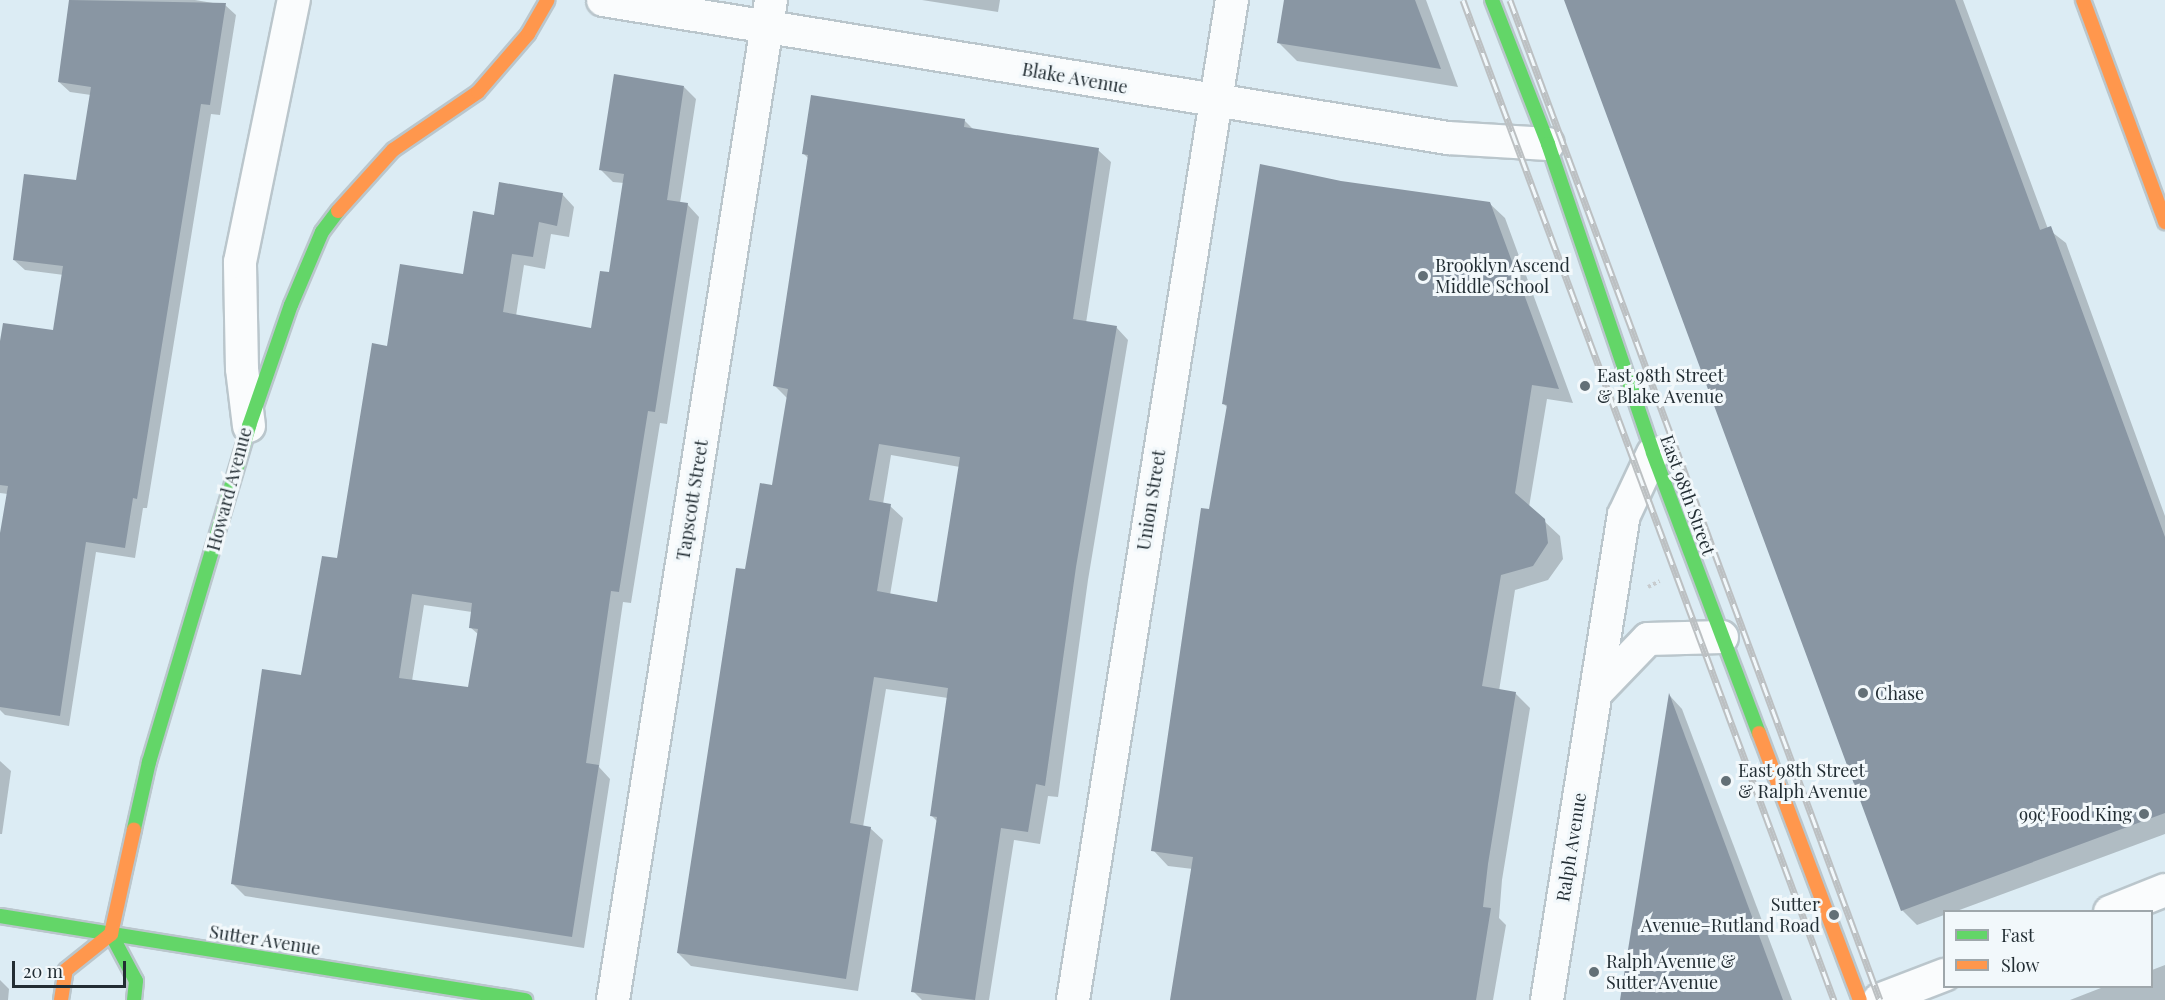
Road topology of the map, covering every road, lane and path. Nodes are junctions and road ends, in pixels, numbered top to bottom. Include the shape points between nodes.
1 (294, 0) edge
2 (548, 0) edge
3 (603, 0) edge
4 (1232, 0) edge
5 (1492, 0) edge
6 (2083, 0) edge
7 (769, 13) edge
8 (1213, 101) junction
9 (1548, 144) junction
10 (2165, 222) edge
11 (249, 426) junction
12 (1653, 453) junction
13 (1660, 581) dead end
14 (1647, 587) dead end
15 (1722, 637) junction
16 (1596, 693) junction
17 (2165, 891) edge
18 (2115, 910) edge
19 (0, 916) edge
20 (111, 934) junction
21 (1943, 975) edge
22 (61, 1000) edge
23 (134, 1000) edge
24 (525, 1000) edge
25 (613, 1000) edge
26 (1073, 1000) edge
27 (1547, 1000) edge
28 (1860, 1000) edge
29 (1879, 1000) edge

1 - 11 street, Howard Avenue via 240,262 242,369
2 - 11 street via 528,34 478,92 393,150 347,198 322,232 291,305
3 - 7 street, Blake Avenue
4 - 8 street, Union Street
5 - 9 street, East 98th Street
6 - 10 street
7 - 8 street, Blake Avenue
7 - 25 street, Tapscott Street
8 - 9 street, Blake Avenue via 1448,138
8 - 26 street, Union Street
9 - 12 street, East 98th Street
11 - 20 street, Howard Avenue via 150,762
12 - 15 street, East 98th Street
12 - 16 street, Ralph Avenue via 1624,515
13 - 14 path
15 - 16 street via 1648,639
15 - 28 street, East 98th Street
16 - 27 street, Ralph Avenue
17 - 18 street
19 - 20 street, Sutter Avenue
20 - 22 street via 66,970
20 - 23 street via 136,981
20 - 24 street, Sutter Avenue
21 - 29 street

